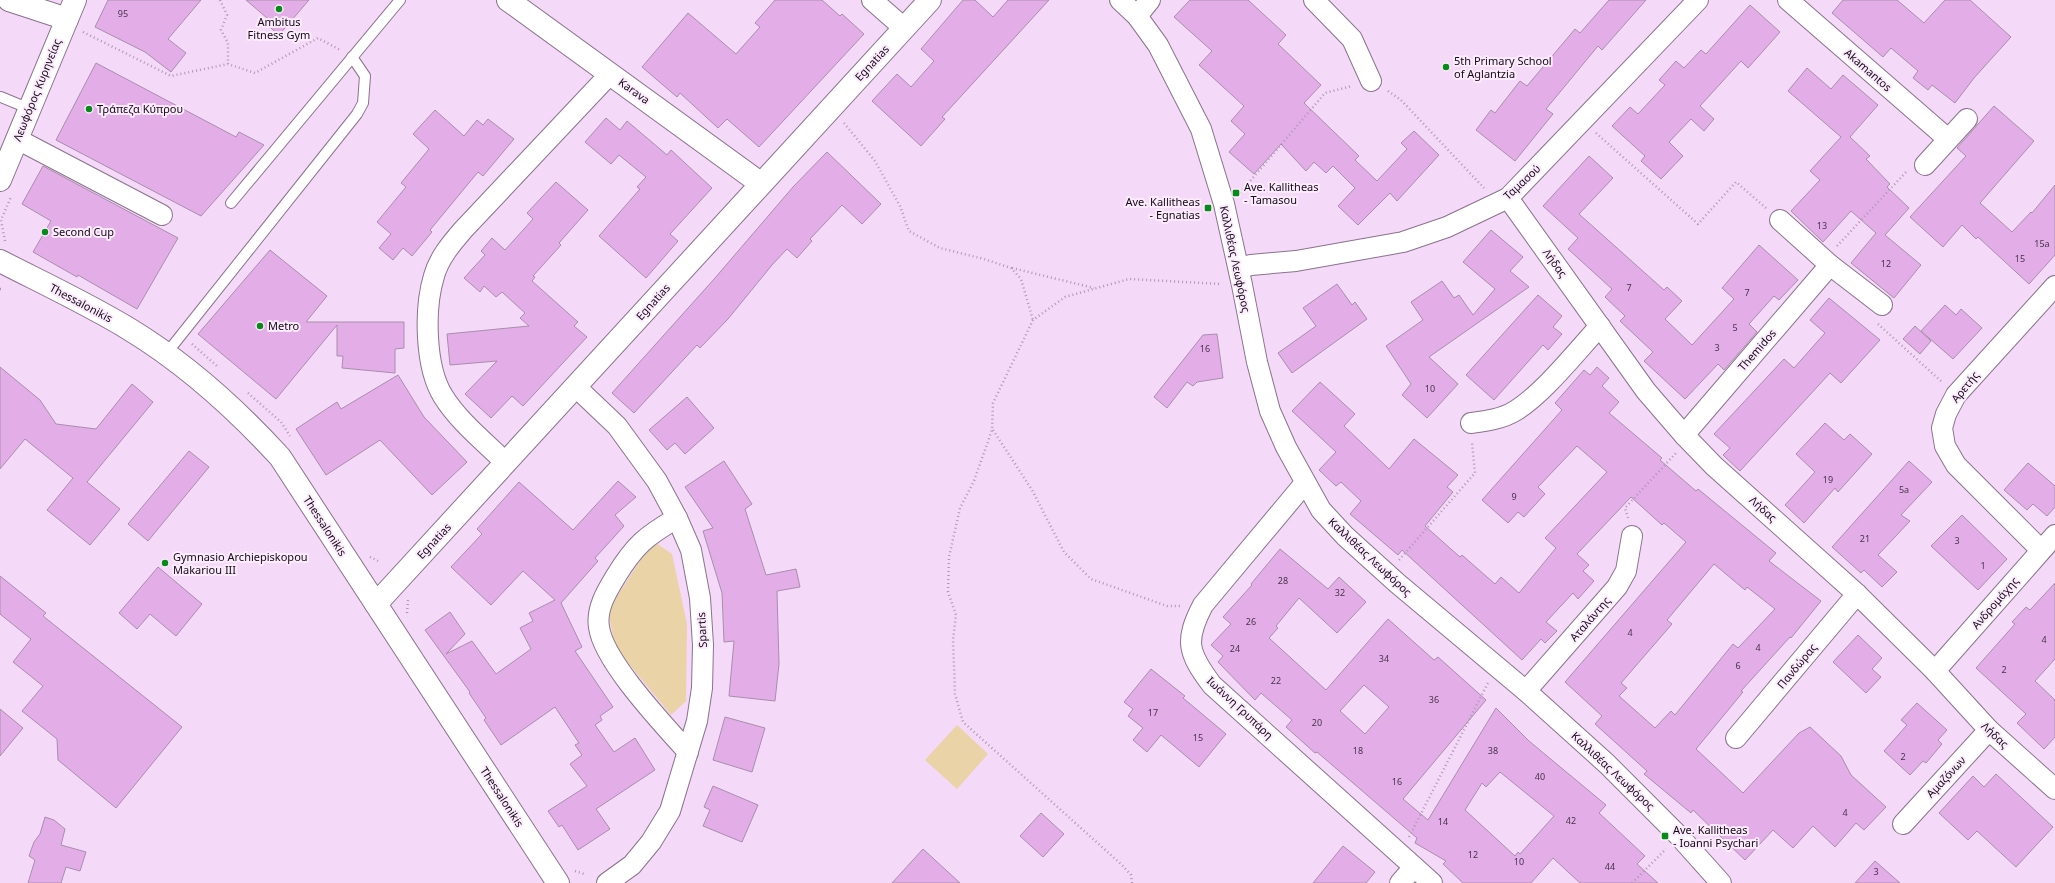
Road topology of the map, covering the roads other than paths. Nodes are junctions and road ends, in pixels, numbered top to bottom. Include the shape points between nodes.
1 (9, 0) edge
2 (400, 0) edge
3 (508, 0) edge
4 (872, 0) edge
5 (930, 0) edge
6 (1120, 0) edge
7 (1150, 0) edge
8 (1314, 0) edge
9 (1698, 0) edge
10 (1788, 0) edge
11 (1137, 16) junction
12 (75, 17) edge
13 (904, 28) junction
14 (352, 57) junction
15 (610, 74) junction
16 (1371, 81) road end
17 (1, 97) edge
18 (30, 109) junction
19 (1967, 119) dead end
20 (17, 139) junction
21 (1948, 139) junction
22 (1925, 165) road end
23 (0, 180) edge
24 (760, 183) junction
25 (1503, 200) junction
26 (231, 203) dead end
27 (162, 215) dead end
28 (1780, 220) road end
29 (0, 261) edge
30 (1827, 262) junction
31 (1240, 277) junction
32 (2055, 286) edge
33 (1882, 305) road end
34 (1600, 326) junction
35 (166, 354) junction
36 (576, 387) junction
37 (1471, 423) road end
38 (1686, 437) junction
39 (506, 463) junction
40 (1305, 483) junction
41 (677, 518) junction
42 (2055, 535) edge
43 (1632, 536) road end
44 (2041, 550) junction
45 (1857, 594) junction
46 (376, 604) junction
47 (1935, 671) junction
48 (1526, 691) junction
49 (1989, 730) junction
50 (1736, 738) dead end
51 (688, 752) junction
52 (2055, 789) edge
53 (1903, 824) dead end
54 (1407, 861) junction
55 (558, 883) edge
56 (607, 883) edge
57 (1400, 883) edge
58 (1432, 883) edge
59 (1721, 883) edge

1 - 12 street
2 - 14 lane
3 - 15 street, Karava
4 - 13 street
5 - 13 street, Egnatias
6 - 11 street, Καλλιθέας Λεωφόρος
7 - 11 street
8 - 16 street via 1352,39
9 - 25 street, Ταμασού
10 - 21 street, Akamantos
11 - 31 street, Καλλιθέας Λεωφόρος via 1158,45 1201,129 1224,204
12 - 18 street, Λεωφόρος Κυρηνείας
13 - 24 street, Egnatias
14 - 26 lane
14 - 35 lane via 365,76 363,103 357,114
15 - 24 street, Karava
15 - 39 street via 445,250 434,276 428,307 428,338 432,368 442,394 452,409
17 - 18 lane
18 - 20 street, Λεωφόρος Κυρηνείας
19 - 21 street
20 - 23 street, Λεωφόρος Κυρηνείας
20 - 27 street
21 - 22 street
24 - 36 street, Egnatias
25 - 31 street, Ταμασού via 1448,227 1403,242 1296,261 1251,264
25 - 34 street, Λήδας
28 - 30 street
29 - 35 street, Thessalonikis via 101,312
30 - 33 street
30 - 38 street, Themidos
31 - 40 street, Καλλιθέας Λεωφόρος via 1270,411
32 - 44 street, Αρετής via 1956,395 1942,428 1945,446 1956,465
34 - 37 street via 1538,392 1516,411 1501,418
34 - 38 street, Λήδας via 1646,391
35 - 46 street, Thessalonikis via 242,419 280,457
36 - 39 street, Egnatias
36 - 41 street, Spartis via 618,426 657,481
38 - 45 street, Λήδας via 1714,466
39 - 46 street, Egnatias
40 - 48 street, Καλλιθέας Λεωφόρος via 1321,510 1345,536
40 - 54 street, Ιωάννη Γρυπάρη via 1203,605 1192,625 1191,646 1197,666 1212,685
41 - 51 street, Spartis via 691,550 700,598 703,645 698,721
41 - 51 street via 650,534 623,564 602,601 598,625 601,638 611,656 645,704
42 - 44 street, Ανδρομάχης
43 - 48 street, Αταλάντης via 1626,571 1617,587
44 - 47 street, Ανδρομάχης
45 - 47 street, Λήδας
45 - 50 street, Πανδώρας
46 - 55 street, Thessalonikis
47 - 49 street, Λήδας
48 - 59 street, Καλλιθέας Λεωφόρος via 1607,764 1679,836
49 - 52 street, Λήδας
49 - 53 street, Αμαζόνων
51 - 56 street, Spartis via 670,811 651,842 632,865
54 - 57 street
54 - 58 street, Ιωάννη Γρυπάρη

